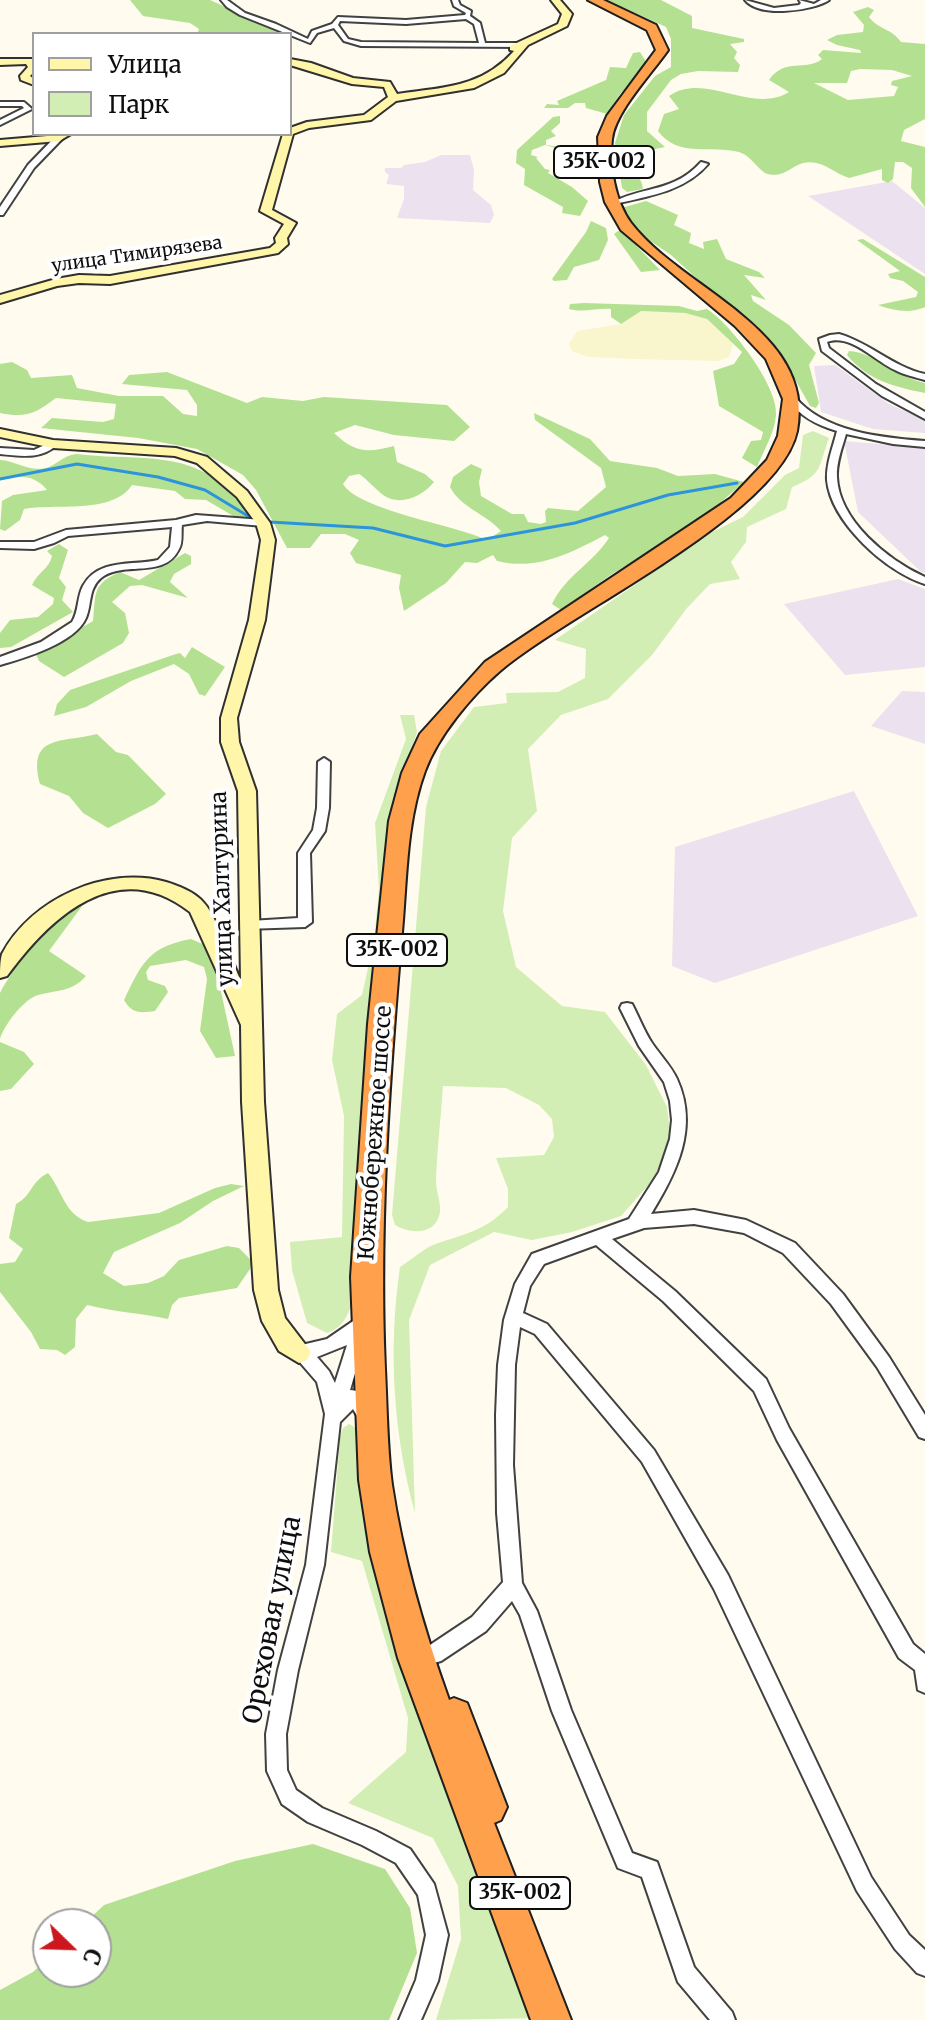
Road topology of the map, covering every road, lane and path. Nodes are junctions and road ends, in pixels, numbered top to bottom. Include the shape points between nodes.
1 (224, 0) edge
2 (455, 0) edge
3 (555, 0) edge
4 (594, 0) edge
5 (601, 0) edge
6 (748, 0) edge
7 (826, 0) edge
8 (803, 2) edge
9 (467, 17) junction
10 (335, 25) junction
11 (288, 32) edge
12 (292, 35) edge
13 (482, 43) junction
14 (515, 46) junction
15 (0, 62) edge
16 (292, 62) edge
17 (32, 66) edge
18 (393, 98) junction
19 (0, 104) edge
20 (0, 123) edge
21 (292, 132) edge
22 (63, 136) edge
23 (288, 136) edge
24 (0, 143) edge
25 (704, 164) dead end
26 (619, 201) junction
27 (0, 213) edge
28 (4, 298) edge
29 (925, 377) edge
30 (925, 416) edge
31 (793, 420) junction
32 (821, 422) junction
33 (842, 429) junction
34 (0, 433) edge
35 (53, 444) junction
36 (925, 444) edge
37 (0, 451) edge
38 (751, 492) junction
39 (177, 523) junction
40 (263, 523) junction
41 (0, 545) edge
42 (925, 581) edge
43 (0, 661) edge
44 (324, 762) dead end
45 (250, 926) junction
46 (0, 971) edge
47 (627, 1008) dead end
48 (251, 1026) junction
49 (635, 1224) junction
50 (599, 1238) junction
51 (367, 1310) junction
52 (515, 1317) junction
53 (323, 1349) junction
54 (299, 1352) junction
55 (367, 1360) junction
56 (322, 1370) junction
57 (348, 1393) junction
58 (331, 1422) junction
59 (378, 1422) junction
60 (925, 1431) edge
61 (513, 1585) junction
62 (434, 1654) junction
63 (925, 1669) edge
64 (925, 1965) edge
65 (410, 2020) edge
66 (551, 2020) edge
67 (567, 2020) edge
68 (724, 2020) edge

1 - 11 street via 229,8
2 - 9 street via 469,12
3 - 14 street, улица Тимирязева via 567,14 562,26
4 - 31 highway, 35К-002 via 644,22 661,43 660,58 614,116 605,137 607,182 620,219 759,340 781,371
5 - 26 highway, 35К-002 via 658,27 668,50 615,125 610,156
6 - 8 street via 771,10
7 - 8 street via 815,6
9 - 10 street via 406,22 347,18
9 - 13 street via 477,23
10 - 12 street via 314,32 310,41
10 - 13 street via 346,40 361,44
13 - 14 street
14 - 18 street, улица Тимирязева via 512,60 471,86
15 - 17 street via 29,61
16 - 18 street via 352,81 387,84
18 - 21 street, улица Тимирязева via 367,118
19 - 20 street via 24,104 28,109
22 - 24 street
22 - 27 street via 31,167
23 - 28 street, улица Тимирязева via 266,211 290,223 274,251 110,280 56,283
25 - 26 street via 677,183
26 - 31 highway, 35К-002 via 638,231 775,348 798,399
29 - 30 street via 897,369 848,339 822,341 868,384
31 - 32 street
31 - 32 street
31 - 38 highway, Южнобережное шоссе via 775,462
31 - 38 highway, Южнобережное шоссе via 776,468
32 - 33 street
33 - 36 street
33 - 42 street via 832,480 842,512 910,576
34 - 35 street
35 - 37 street via 32,455
35 - 40 street via 176,452 202,460 242,494
38 - 51 highway, Южнобережное шоссе / 35К-002 via 492,667 431,734 413,773 401,821 381,1024
38 - 55 highway, Южнобережное шоссе / 35К-002 via 499,669 439,735 419,776 399,912
39 - 40 street via 201,518
39 - 41 street via 77,532 34,546
39 - 43 street via 175,548 162,562 112,568 96,577 85,592 74,627
40 - 45 street, улица Халтурина via 268,540 257,620 229,718 230,742 247,791
44 - 45 street via 319,831 304,853 305,922
45 - 48 street, улица Халтурина
46 - 48 street via 35,929 69,900 115,885 161,885 198,908
47 - 49 street via 671,1083 680,1122 677,1151
48 - 54 street, улица Халтурина via 266,1290 274,1321
49 - 50 street
49 - 60 street via 694,1217 746,1227 789,1248 837,1299
50 - 52 street via 538,1259 527,1270
50 - 63 street via 669,1296 760,1385 906,1651
51 - 53 street via 342,1342
51 - 55 highway, Южнобережное шоссе
52 - 61 street via 508,1352 504,1479
52 - 64 street via 541,1329 648,1456 721,1582 864,1884 902,1942
53 - 54 street
53 - 55 street
54 - 56 street
55 - 57 street
55 - 59 highway, Южнобережное шоссе
56 - 57 street
56 - 58 street, Ореховая улица via 331,1392
57 - 58 street
57 - 59 street
58 - 65 street, Ореховая улица via 315,1565 276,1734 277,1771 289,1797 315,1815 403,1856 427,1891 437,1935 427,1981
59 - 62 highway, Южнобережное шоссе / 35К-002 via 389,1496
59 - 66 highway, Южнобережное шоссе via 375,1480 387,1552 416,1658
61 - 62 street via 479,1624
61 - 68 street via 528,1611 562,1711 625,1861 650,1869 686,1974
62 - 67 highway, Южнобережное шоссе / 35К-002

